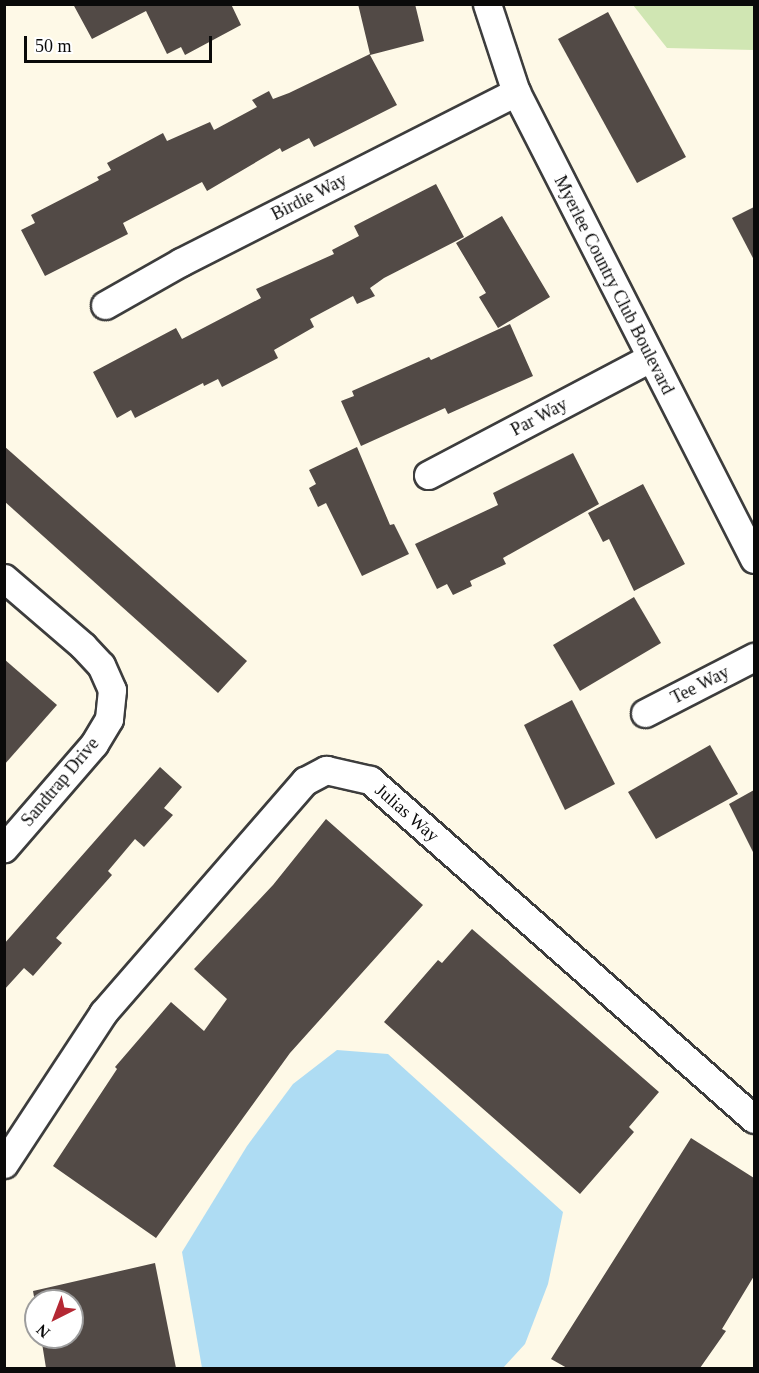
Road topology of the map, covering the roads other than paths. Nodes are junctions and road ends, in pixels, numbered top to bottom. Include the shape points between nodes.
1 (487, 4) edge
2 (516, 92) junction
3 (105, 305) dead end
4 (650, 358) junction
5 (428, 475) dead end
6 (754, 559) edge
7 (4, 578) edge
8 (754, 657) edge
9 (645, 713) dead end
10 (4, 848) edge
11 (754, 1119) edge
12 (4, 1164) edge

1 - 2 street, Myerlee Country Club Boulevard
2 - 3 street, Birdie Way via 191,257
2 - 4 street, Myerlee Country Club Boulevard
4 - 5 street, Par Way
4 - 6 street, Myerlee Country Club Boulevard
7 - 10 street, Sandtrap Drive via 101,665 112,690 109,719 94,744
8 - 9 street, Tee Way
11 - 12 street, Julias Way via 370,780 326,770 305,782 103,1013

